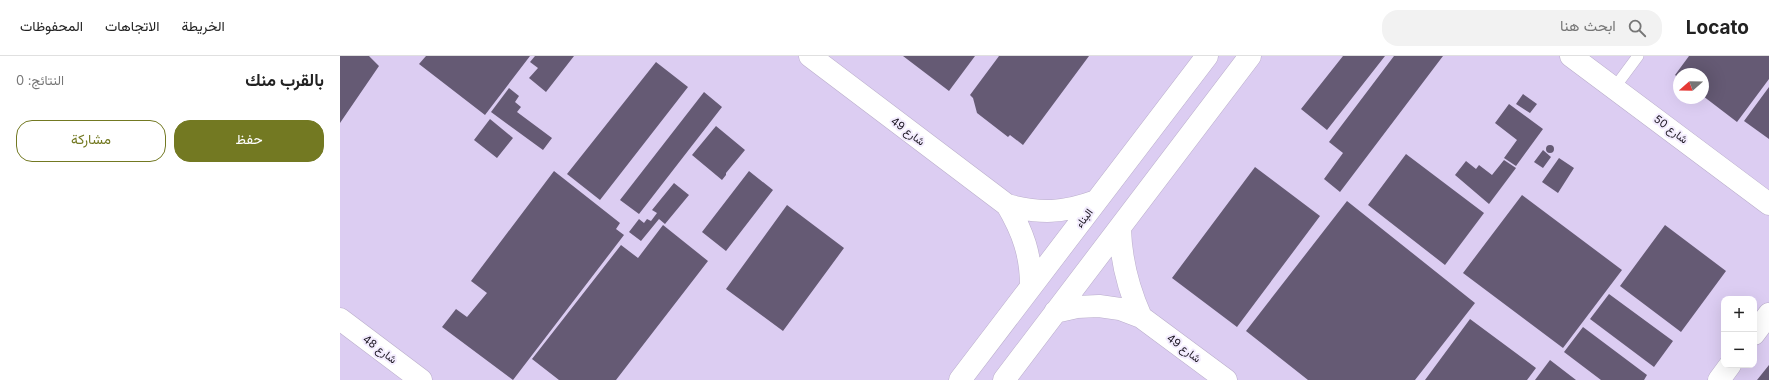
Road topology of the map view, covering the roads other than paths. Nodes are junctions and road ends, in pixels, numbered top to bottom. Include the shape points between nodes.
1 (810, 56) edge
2 (1207, 56) edge
3 (1250, 56) edge
4 (1571, 56) edge
5 (1638, 56) edge
6 (1615, 87) junction
7 (1096, 201) junction
8 (1769, 204) edge
9 (1007, 205) junction
10 (1120, 229) junction
11 (1031, 286) junction
12 (1055, 312) junction
13 (1769, 314) edge
14 (1141, 317) junction
15 (340, 319) edge
16 (1756, 332) edge
17 (1728, 368) edge
18 (421, 380) edge
19 (960, 380) edge
20 (1004, 380) edge
21 (1226, 380) edge
22 (1719, 380) edge

1 - 9 street, شارع 49
2 - 7 street, البناء
3 - 10 street
4 - 6 street, شارع 50
5 - 6 lane
6 - 8 street, شارع 50
7 - 9 street, شارع 49 via 1075,209 1052,212 1029,211
7 - 11 street, البناء
9 - 11 street, شارع 49 via 1026,244 1031,265
10 - 12 street
10 - 14 street via 1124,274
11 - 19 street, البناء
12 - 14 street, شارع 49 via 1099,306 1120,309
12 - 20 street
13 - 16 street
14 - 21 street, شارع 49
15 - 18 street, شارع 48
17 - 22 street

